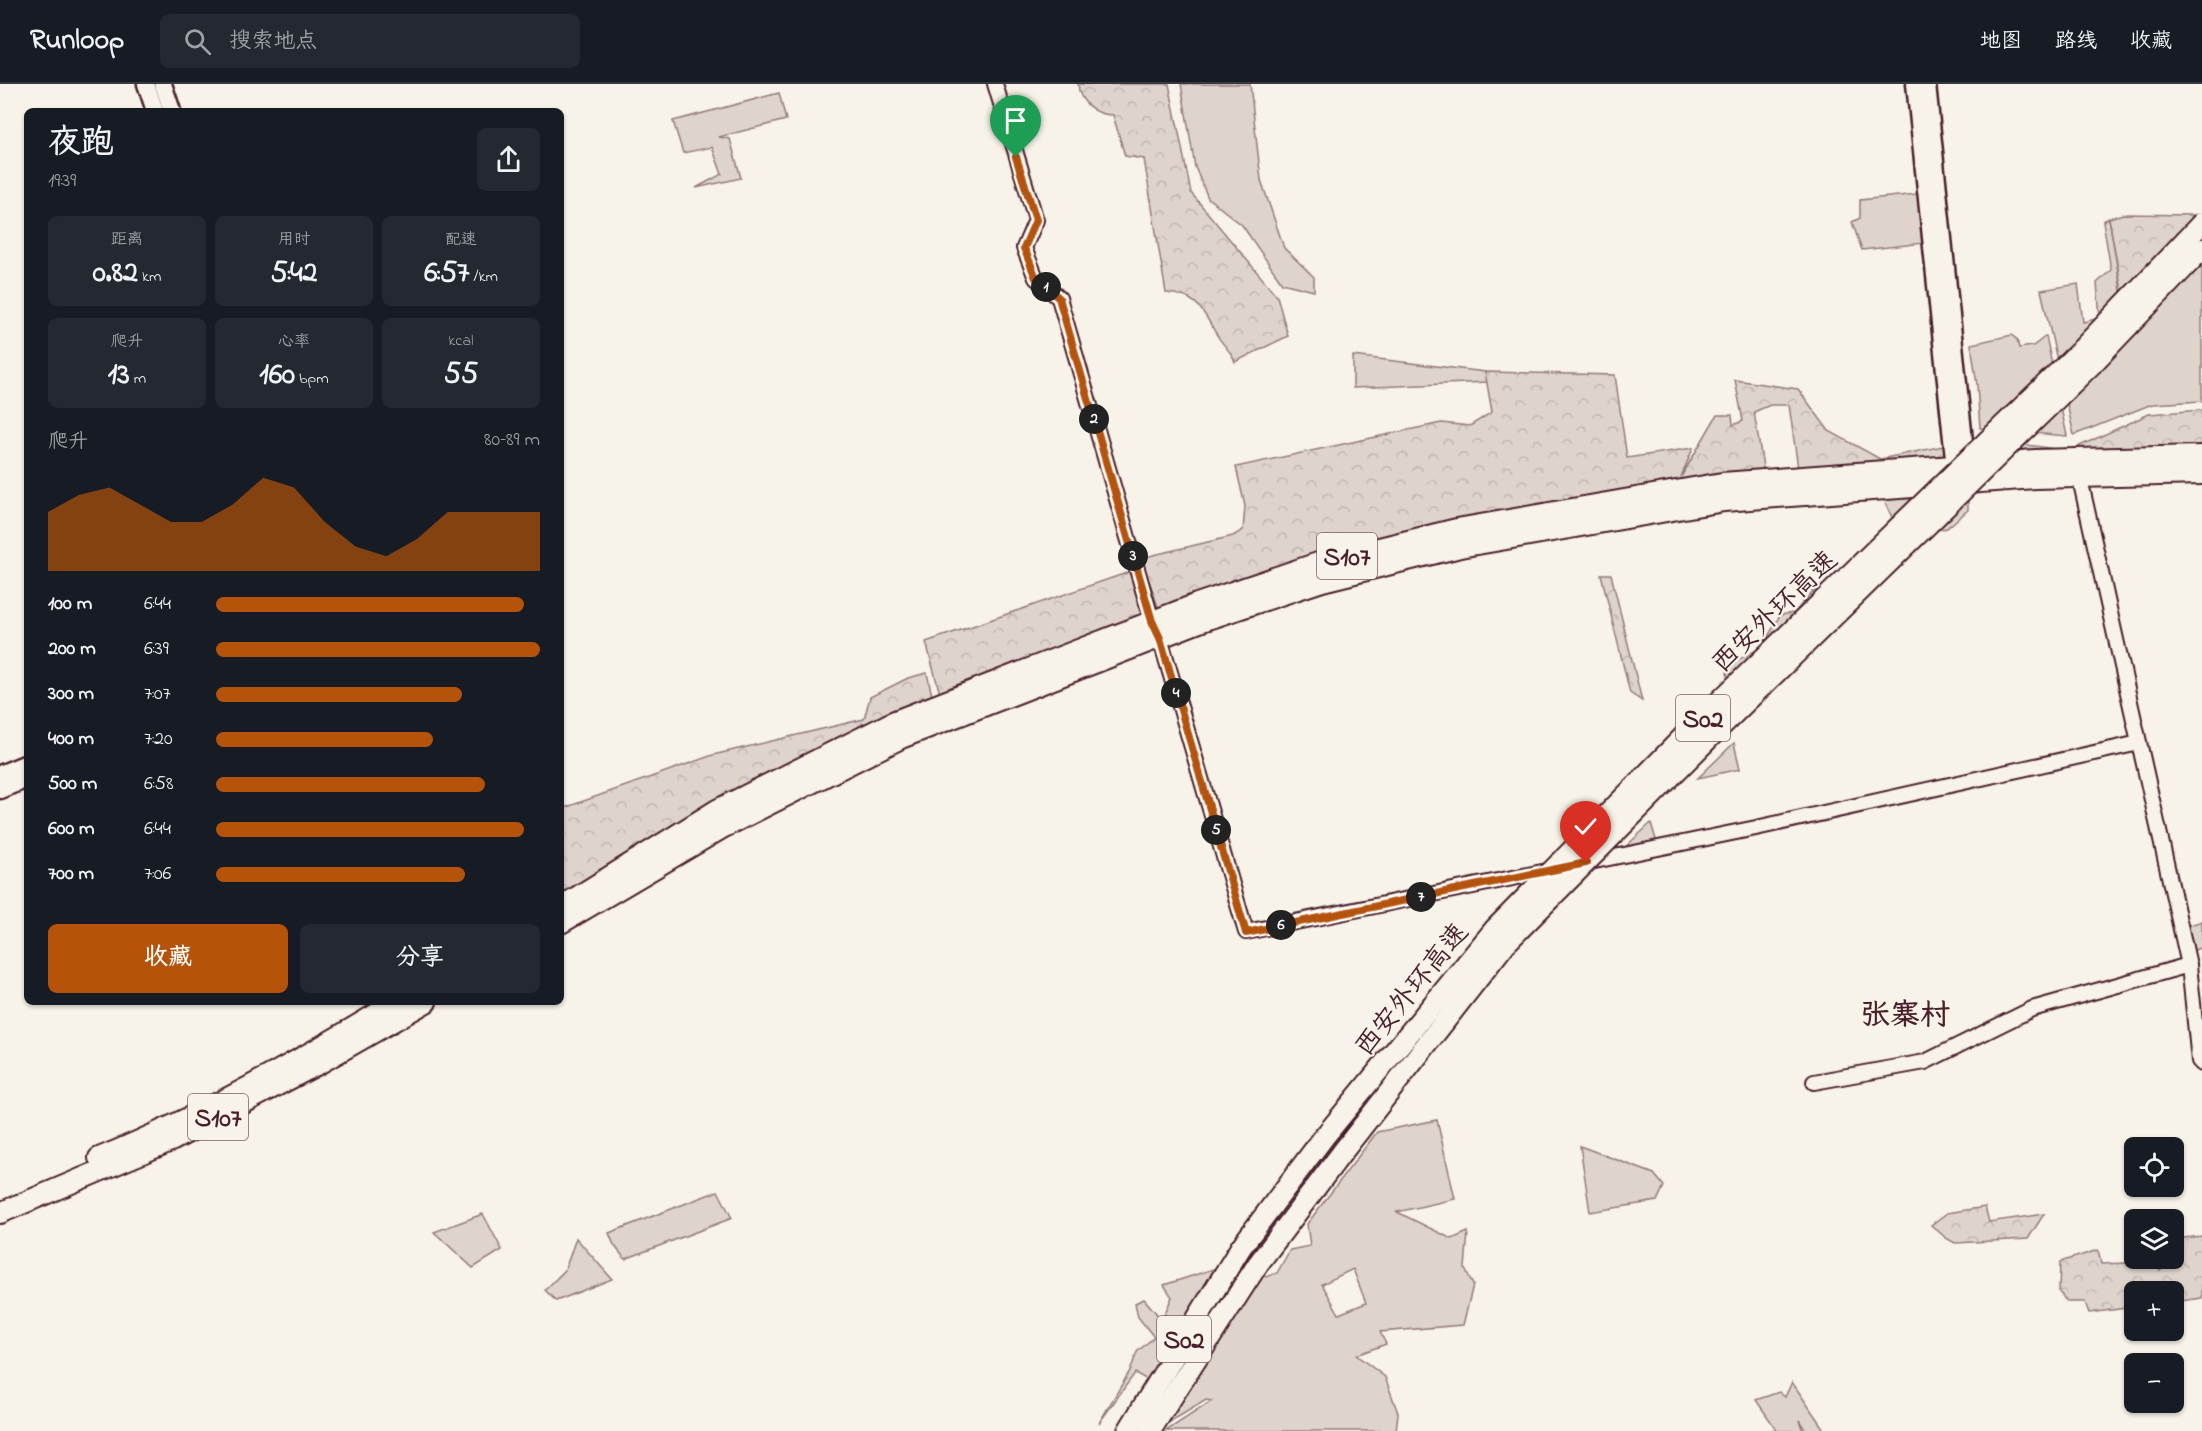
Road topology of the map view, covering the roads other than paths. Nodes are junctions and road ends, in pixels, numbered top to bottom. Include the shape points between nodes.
1 (146, 84) edge
2 (163, 84) edge
3 (995, 84) edge
4 (1915, 84) edge
5 (1927, 84) edge
6 (153, 108) edge
7 (171, 108) edge
8 (2202, 223) edge
9 (2202, 249) edge
10 (2202, 456) edge
11 (2078, 468) junction
12 (1961, 474) junction
13 (2202, 474) edge
14 (1156, 629) junction
15 (2139, 743) junction
16 (24, 765) edge
17 (0, 774) edge
18 (24, 780) edge
19 (0, 790) edge
20 (564, 905) edge
21 (564, 921) edge
22 (2189, 965) junction
23 (389, 1005) edge
24 (421, 1005) edge
25 (2202, 1064) edge
26 (1814, 1082) dead end
27 (0, 1199) edge
28 (0, 1213) edge
29 (1128, 1431) edge
30 (1150, 1431) edge

1 - 6 main road
2 - 7 main road
3 - 14 street via 1036,220 1024,248 1036,278 1059,298
4 - 12 main road
5 - 12 main road
8 - 29 highway, 西安外环高速 / S02, bridge via 2080,351 1696,724 1494,930 1324,1137 1241,1247
9 - 30 highway, 西安外环高速 / S02, bridge via 2092,364 1711,736 1505,944 1258,1264
10 - 11 highway, S107
11 - 12 highway, S107
11 - 13 highway, S107
11 - 15 street
12 - 14 highway, S107 via 1724,501 1460,547 1322,581
14 - 15 street via 1246,933 1756,828
14 - 20 highway, S107 via 895,720 717,810
14 - 21 highway, S107 via 901,738 724,827
15 - 22 street
16 - 17 main road
18 - 19 main road
22 - 25 street
22 - 26 street via 2032,1009 1924,1062
23 - 27 highway, S107 via 184,1119
24 - 28 highway, S107 via 172,1140

